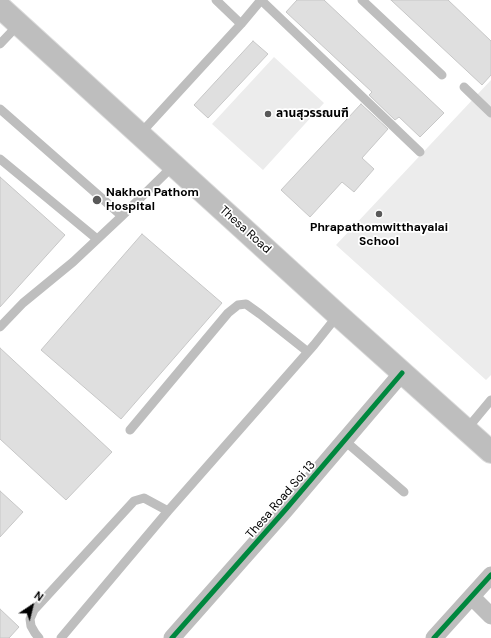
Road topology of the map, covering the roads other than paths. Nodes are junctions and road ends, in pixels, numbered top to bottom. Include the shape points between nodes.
1 (216, 0) edge
2 (261, 0) edge
3 (362, 0) edge
4 (0, 7) edge
5 (19, 24) junction
6 (241, 24) junction
7 (0, 44) edge
8 (442, 75) dead end
9 (464, 87) dead end
10 (0, 109) edge
11 (491, 113) edge
12 (140, 134) junction
13 (420, 152) dead end
14 (0, 159) edge
15 (174, 165) junction
16 (122, 216) junction
17 (97, 240) junction
18 (338, 315) junction
19 (0, 327) edge
20 (308, 352) junction
21 (402, 373) junction
22 (491, 400) edge
23 (130, 430) dead end
24 (466, 430) junction
25 (345, 441) junction
26 (491, 452) edge
27 (404, 492) dead end
28 (168, 511) junction
29 (491, 575) edge
30 (472, 597) junction
31 (491, 616) edge
32 (39, 638) edge
33 (61, 638) edge
34 (172, 638) edge
35 (434, 638) edge

1 - 6 lane
2 - 6 lane
2 - 13 lane
3 - 8 lane
4 - 5 main road, Thesa Road
5 - 7 lane
5 - 12 main road, Thesa Road
6 - 12 lane
9 - 11 lane
10 - 16 lane
12 - 15 main road, Thesa Road
14 - 17 lane
15 - 16 lane
15 - 18 main road, Thesa Road
16 - 17 lane
17 - 19 lane via 22,303
18 - 20 lane
18 - 21 main road, Thesa Road
20 - 23 lane via 246,304 238,305 228,313
20 - 28 lane
21 - 24 main road, Thesa Road
21 - 25 street, Thesa Road Soi 13
22 - 24 lane
24 - 26 main road, Thesa Road
25 - 27 lane
25 - 34 street, Thesa Road Soi 13
28 - 32 lane via 144,498 134,501 34,610 30,620 31,626
28 - 33 lane
29 - 30 street
30 - 31 street
30 - 35 street

